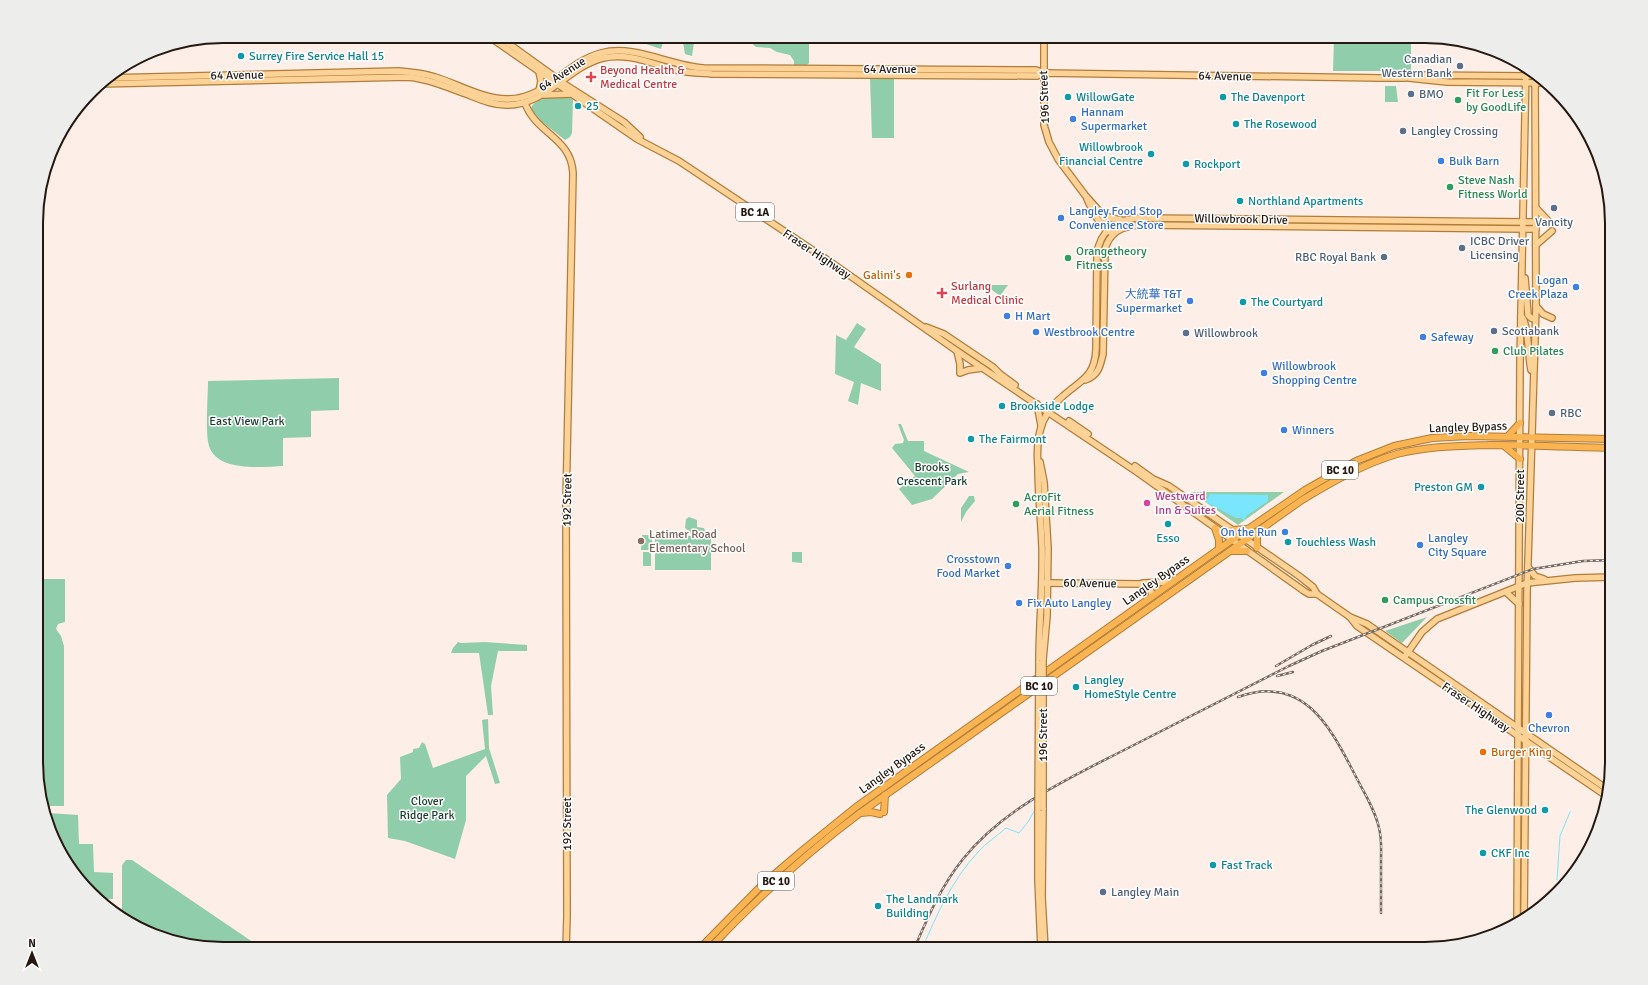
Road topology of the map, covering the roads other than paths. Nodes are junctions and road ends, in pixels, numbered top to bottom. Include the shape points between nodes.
1 (498, 43) edge
2 (507, 43) edge
3 (1044, 43) edge
4 (656, 58) junction
5 (640, 60) junction
6 (690, 67) junction
7 (982, 69) junction
8 (677, 70) junction
9 (539, 72) junction
10 (1044, 73) junction
11 (229, 75) junction
12 (973, 75) junction
13 (1526, 76) junction
14 (1529, 76) edge
15 (408, 77) junction
16 (116, 78) edge
17 (439, 78) junction
18 (1405, 78) junction
19 (221, 81) junction
20 (557, 82) junction
21 (1526, 83) junction
22 (1535, 83) junction
23 (1538, 83) edge
24 (108, 84) edge
25 (539, 91) junction
26 (571, 94) junction
27 (544, 95) junction
28 (525, 103) junction
29 (679, 161) junction
30 (1085, 195) junction
31 (1536, 208) junction
32 (1101, 213) junction
33 (1123, 220) junction
34 (1523, 222) junction
35 (1536, 222) junction
36 (1551, 224) dead end
37 (1108, 229) junction
38 (1523, 229) junction
39 (1536, 229) junction
40 (1552, 231) dead end
41 (1113, 234) junction
42 (1536, 245) junction
43 (1523, 263) junction
44 (1536, 306) junction
45 (1521, 316) junction
46 (1552, 318) dead end
47 (1536, 319) junction
48 (914, 322) junction
49 (957, 351) junction
50 (982, 368) junction
51 (1533, 376) junction
52 (1083, 381) junction
53 (1037, 404) junction
54 (1051, 409) junction
55 (1520, 423) junction
56 (1041, 425) junction
57 (1508, 436) junction
58 (1520, 436) junction
59 (1531, 437) junction
60 (1605, 439) edge
61 (1503, 445) junction
62 (1520, 446) junction
63 (1530, 446) junction
64 (1605, 448) edge
65 (1037, 450) junction
66 (1115, 457) junction
67 (1520, 459) junction
68 (1038, 476) junction
69 (1044, 482) junction
70 (1038, 494) junction
71 (1044, 503) junction
72 (1215, 528) junction
73 (1248, 529) junction
74 (1231, 530) junction
75 (1257, 532) junction
76 (1239, 536) junction
77 (1245, 540) junction
78 (1232, 541) junction
79 (1238, 545) junction
80 (1257, 548) junction
81 (1219, 549) junction
82 (1230, 551) junction
83 (1247, 551) junction
84 (1528, 567) junction
85 (1605, 577) edge
86 (1176, 579) junction
87 (1548, 580) junction
88 (1044, 583) junction
89 (1527, 583) junction
90 (1138, 584) junction
91 (1520, 586) junction
92 (1506, 592) junction
93 (1317, 594) junction
94 (1152, 596) junction
95 (1520, 604) junction
96 (1350, 617) junction
97 (1414, 644) junction
98 (1399, 646) junction
99 (1408, 652) junction
100 (1404, 658) junction
101 (1518, 728) junction
102 (1525, 732) junction
103 (1518, 736) junction
104 (1525, 740) junction
105 (1537, 749) junction
106 (1525, 756) junction
107 (1603, 786) edge
108 (1602, 793) edge
109 (885, 794) junction
110 (1040, 810) junction
111 (860, 813) junction
112 (1524, 913) edge
113 (567, 916) junction
114 (1517, 917) edge
115 (566, 942) edge
116 (569, 942) edge
117 (707, 942) edge
118 (715, 942) edge
119 (1041, 942) edge
120 (1045, 942) edge

1 - 9 main road, Fraser Highway / BC 1A
2 - 20 main road, Fraser Highway / BC 1A
3 - 10 main road, 196 Street
4 - 5 main road
4 - 6 main road, 64 Avenue
4 - 20 main road, 64 Avenue via 631,51 605,51 584,59
5 - 8 main road, 64 Avenue
5 - 20 main road, 64 Avenue via 622,56 602,58
6 - 7 main road, 64 Avenue
6 - 8 main road
7 - 10 main road, 64 Avenue via 1036,70
7 - 12 main road
8 - 12 main road, 64 Avenue via 712,74
9 - 20 main road, Fraser Highway / BC 1A
9 - 25 main road
10 - 12 main road, 64 Avenue via 1037,76
10 - 18 main road, 64 Avenue
10 - 30 main road, 196 Street via 1044,125 1049,142 1058,159
11 - 16 main road, 64 Avenue
11 - 17 main road, 64 Avenue via 399,71
11 - 19 main road
13 - 14 main road, 64 Avenue
13 - 18 main road, 64 Avenue via 1418,75
13 - 21 main road, 200 Street
15 - 17 main road via 415,75 436,80
15 - 19 main road, 64 Avenue
15 - 28 main road, 64 Avenue via 439,84 492,103
17 - 25 main road, 64 Avenue via 499,99 515,99
18 - 21 main road, 64 Avenue via 1447,82
19 - 24 main road, 64 Avenue
20 - 25 main road, 64 Avenue
20 - 26 main road, Fraser Highway / BC 1A
20 - 27 main road, 64 Avenue
20 - 29 main road, Fraser Highway / BC 1A via 624,122 639,137
21 - 22 main road, 64 Avenue
21 - 34 main road, 200 Street
22 - 23 main road, 64 Avenue
22 - 31 main road, 200 Street
26 - 27 main road
26 - 29 main road, Fraser Highway / BC 1A via 637,139
27 - 28 main road, 64 Avenue
28 - 113 main road, 192 Street via 537,124 564,146 571,160 573,173 566,503
29 - 48 main road, Fraser Highway / BC 1A via 832,263
30 - 32 main road, 196 Street
30 - 37 main road, 196 Street via 1094,214
31 - 35 main road, 200 Street
31 - 36 main road
32 - 33 main road
32 - 37 main road, 196 Street
33 - 34 main road, Willowbrook Drive via 1146,218
33 - 37 main road, Willowbrook Drive
34 - 35 main road, Willowbrook Drive
34 - 38 main road, 200 Street
35 - 39 main road, 200 Street
37 - 41 main road
37 - 52 main road via 1100,241 1097,254 1095,359 1092,369
38 - 39 main road, Willowbrook Drive
38 - 41 main road, Willowbrook Drive via 1139,225 1126,226
38 - 43 main road, 200 Street
39 - 42 main road, 200 Street
40 - 42 main road
41 - 52 main road via 1104,254 1102,359 1095,376
42 - 44 main road, 200 Street
43 - 45 main road, 200 Street
43 - 47 main road via 1528,315
44 - 46 main road via 1543,314
44 - 47 main road, 200 Street
45 - 51 main road via 1526,323
45 - 55 main road, 200 Street
47 - 51 main road, 200 Street
48 - 49 main road, Fraser Highway / BC 1A
48 - 54 main road, Fraser Highway via 944,334
49 - 50 main road, Fraser Highway / BC 1A
49 - 50 main road via 960,373
50 - 53 main road, Fraser Highway / BC 1A
51 - 59 main road, 200 Street
52 - 54 main road via 1062,396
53 - 54 main road, Fraser Highway / BC 1A
53 - 56 main road
54 - 56 main road, 196 Street
54 - 66 main road, Fraser Highway / BC 1A
55 - 57 highway
55 - 58 main road, 200 Street
56 - 65 main road, 196 Street
57 - 58 highway, Langley Bypass / BC 10
57 - 73 highway, Langley Bypass / BC 10 via 1432,438 1377,452 1305,490
58 - 59 highway, Langley Bypass / BC 10
58 - 62 main road, 200 Street
59 - 60 highway, Langley Bypass / BC 10
59 - 63 main road, 200 Street
61 - 62 highway, Langley Bypass / BC 10
61 - 67 highway
61 - 75 highway, Langley Bypass / BC 10 via 1433,447 1383,459 1319,490
62 - 63 highway, Langley Bypass / BC 10
62 - 67 main road, 200 Street
63 - 64 highway, Langley Bypass / BC 10
63 - 84 main road, 200 Street
65 - 68 main road, 196 Street
65 - 69 main road, 196 Street
66 - 72 main road, Fraser Highway / BC 1A
66 - 74 main road, Fraser Highway / BC 1A via 1127,461 1169,486
67 - 91 main road, 200 Street
68 - 69 main road
68 - 70 main road, 196 Street
69 - 71 main road, 196 Street
70 - 71 main road
70 - 88 main road, 196 Street
71 - 88 main road, 196 Street via 1047,542
72 - 78 main road, Fraser Highway / BC 1A
72 - 81 highway
73 - 74 highway
73 - 76 highway, Langley Bypass / BC 10
74 - 76 main road, Fraser Highway / BC 1A
75 - 77 highway, Langley Bypass / BC 10
75 - 80 highway
76 - 77 main road, Fraser Highway / BC 1A
76 - 78 highway, Langley Bypass / BC 10
77 - 79 highway, Langley Bypass / BC 10
77 - 80 main road, Fraser Highway / BC 1A
78 - 79 main road, Fraser Highway / BC 1A
78 - 81 highway, Langley Bypass / BC 10
79 - 82 highway, Langley Bypass / BC 10
79 - 83 main road, Fraser Highway / BC 1A
80 - 93 main road, Fraser Highway / BC 1A via 1310,584
81 - 86 highway, Langley Bypass / BC 10
82 - 83 highway
82 - 109 highway, Langley Bypass / BC 10
83 - 93 main road, Fraser Highway / BC 1A via 1304,591
84 - 87 main road via 1535,576
84 - 89 main road, 200 Street
85 - 87 main road
86 - 90 main road, 60 Avenue
86 - 94 highway, Langley Bypass / BC 10
87 - 89 main road
88 - 90 main road, 60 Avenue
88 - 110 main road, 196 Street, bridge
89 - 91 main road
89 - 102 main road, 200 Street
90 - 94 main road via 1150,587
91 - 92 main road
91 - 95 main road, 200 Street
92 - 95 main road
92 - 97 main road via 1437,619 1427,626
93 - 96 main road, Fraser Highway / BC 1A
94 - 117 highway, Langley Bypass / BC 10 via 835,824 763,884
95 - 101 main road, 200 Street
96 - 98 main road, Fraser Highway / BC 1A via 1360,620
96 - 100 main road, Fraser Highway / BC 1A via 1357,626
97 - 98 main road
97 - 99 main road
98 - 99 main road, Fraser Highway / BC 1A
99 - 100 main road
99 - 101 main road, Fraser Highway / BC 1A
100 - 103 main road, Fraser Highway / BC 1A
101 - 102 main road, Fraser Highway / BC 1A
101 - 103 main road, 200 Street
102 - 104 main road, 200 Street
102 - 107 main road, Fraser Highway / BC 1A
103 - 104 main road, Fraser Highway / BC 1A
103 - 114 main road, 200 Street
104 - 105 main road, Fraser Highway / BC 1A
104 - 106 main road, 200 Street
105 - 106 main road
105 - 108 main road, Fraser Highway / BC 1A
106 - 112 main road, 200 Street
109 - 111 highway, Langley Bypass / BC 10
109 - 111 highway via 882,813
110 - 119 main road, 196 Street via 1038,884
110 - 120 main road, 196 Street
111 - 118 highway, Langley Bypass / BC 10 via 770,886
113 - 115 main road, 192 Street
113 - 116 main road, 192 Street

